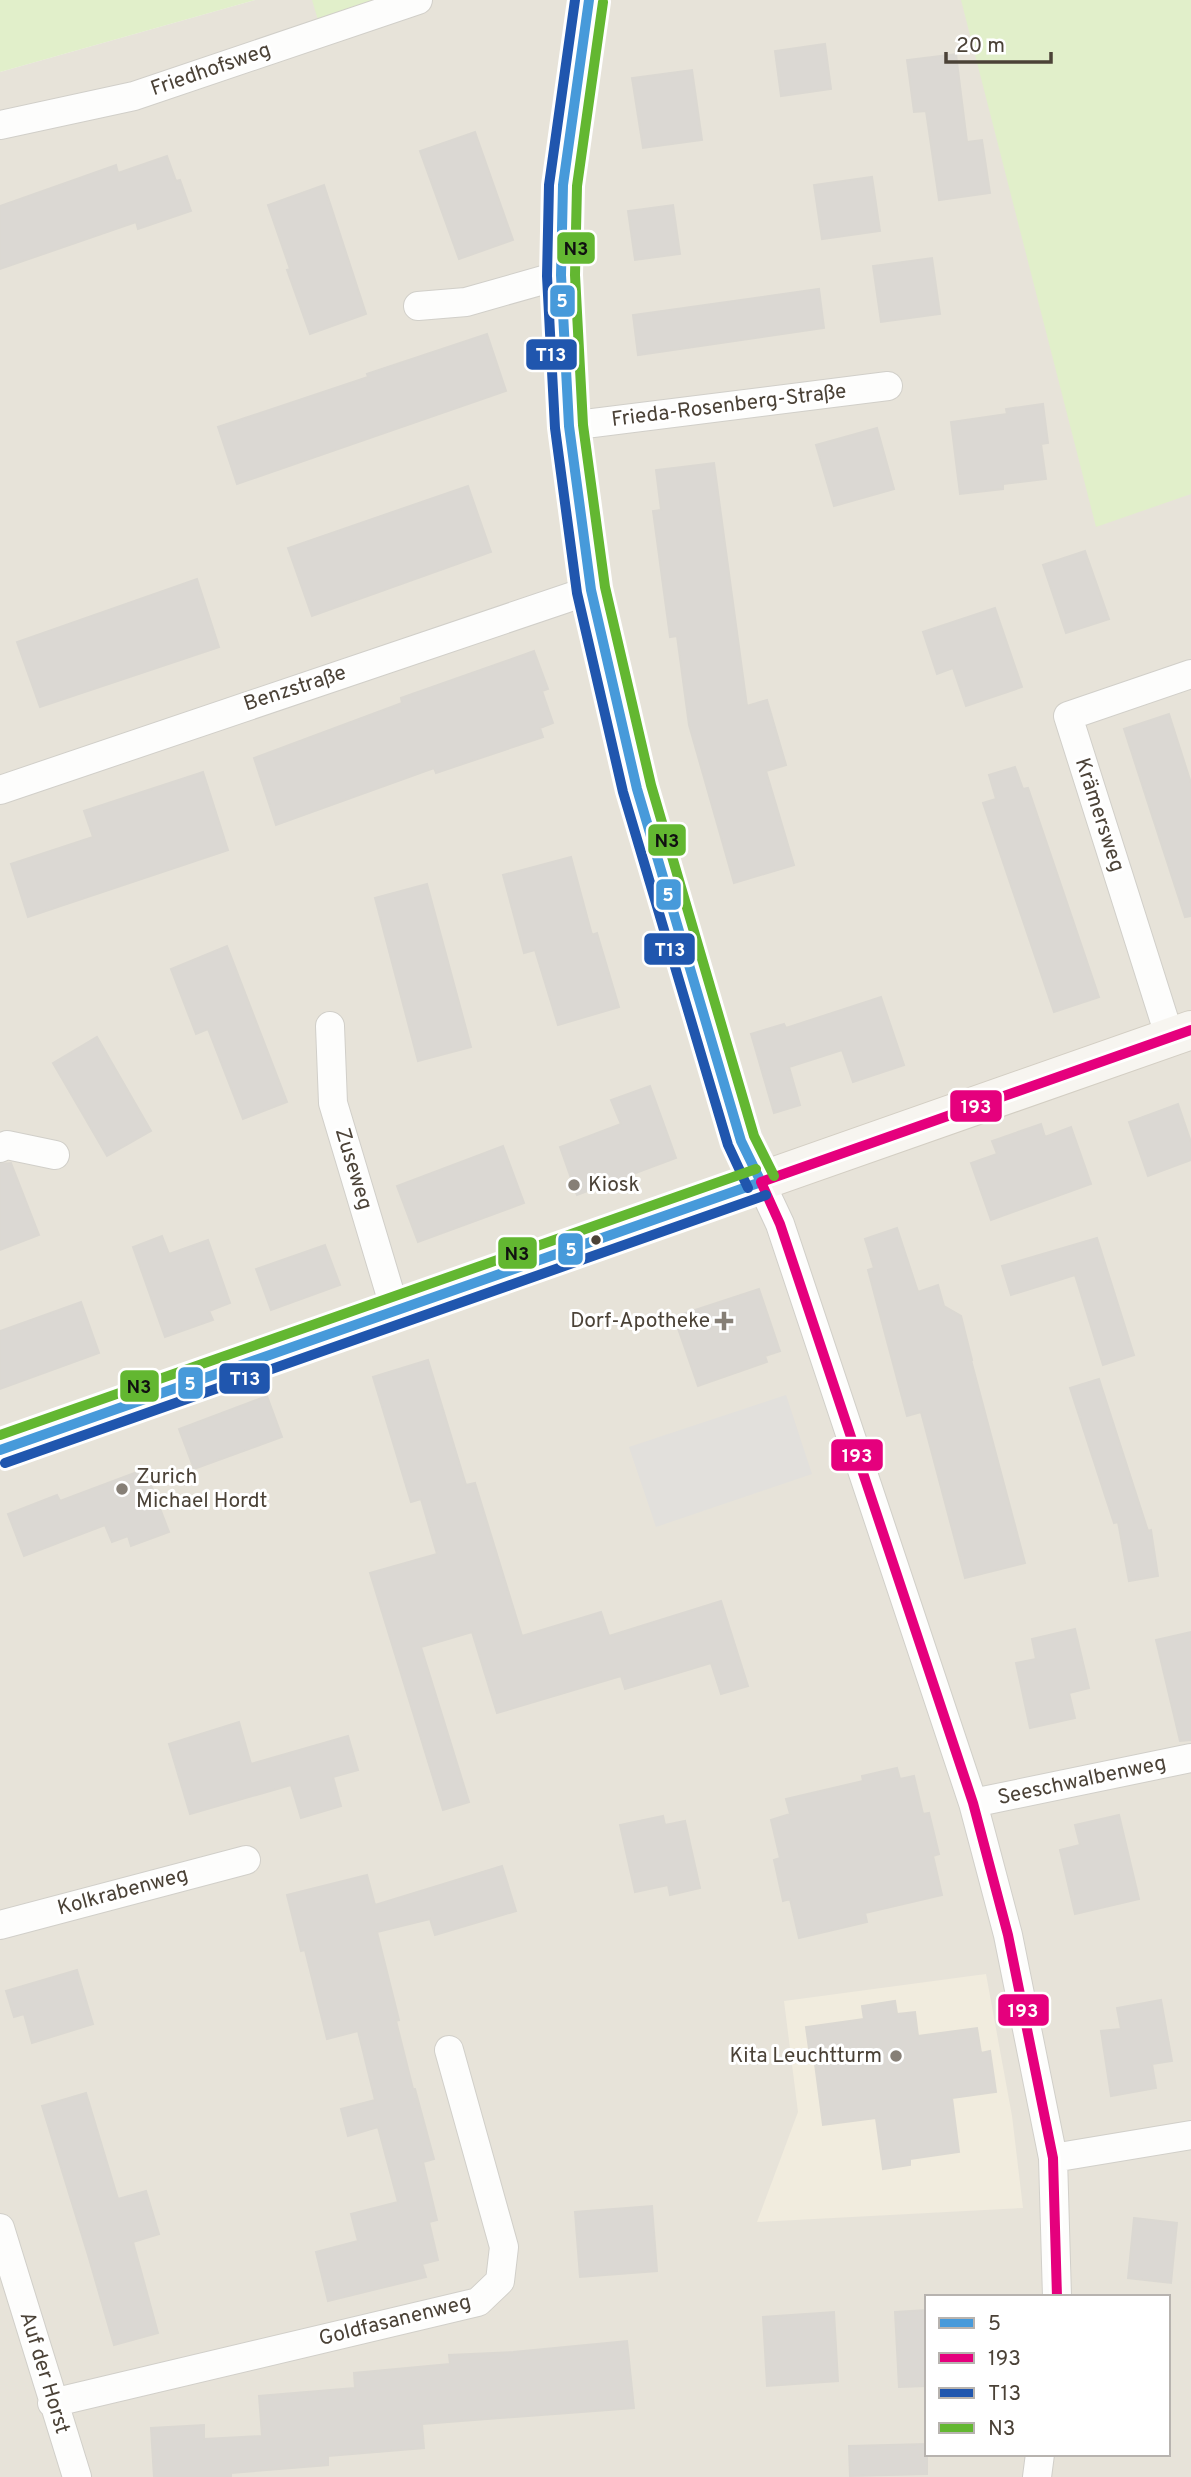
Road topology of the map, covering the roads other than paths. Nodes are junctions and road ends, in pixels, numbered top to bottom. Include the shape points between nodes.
1 (418, 0) edge
2 (589, 0) edge
3 (0, 125) edge
4 (561, 275) junction
5 (418, 306) dead end
6 (888, 386) dead end
7 (569, 426) junction
8 (591, 590) junction
9 (1191, 674) edge
10 (0, 790) edge
11 (330, 1026) dead end
12 (1181, 1034) edge
13 (0, 1148) edge
14 (55, 1155) dead end
15 (761, 1182) junction
16 (395, 1310) junction
17 (0, 1450) edge
18 (1191, 1758) edge
19 (973, 1803) junction
20 (246, 1860) dead end
21 (0, 1925) edge
22 (449, 2050) dead end
23 (1191, 2136) edge
24 (1053, 2158) junction
25 (0, 2228) edge
26 (1056, 2295) edge
27 (52, 2403) junction
28 (1040, 2456) edge
29 (77, 2477) edge
30 (1037, 2477) edge

1 - 3 street, Friedhofsweg via 134,96
2 - 4 street via 563,185
4 - 5 street via 467,302
4 - 7 street
6 - 7 street, Frieda-Rosenberg-Straße
7 - 8 street
8 - 10 street, Benzstraße
8 - 15 street via 637,789 741,1141
9 - 12 street, Krämersweg via 1068,716
11 - 16 street, Zuseweg via 333,1103
12 - 15 street
13 - 14 street via 6,1145
15 - 16 street
15 - 19 street via 780,1224
16 - 17 street
18 - 19 street, Seeschwalbenweg
19 - 24 street via 1008,1936
20 - 21 street, Kolkrabenweg
22 - 27 street, Goldfasanenweg via 504,2247 500,2281 478,2302
23 - 24 street
24 - 26 street
25 - 27 street, Auf der Horst
27 - 29 street, Auf der Horst
28 - 30 street

